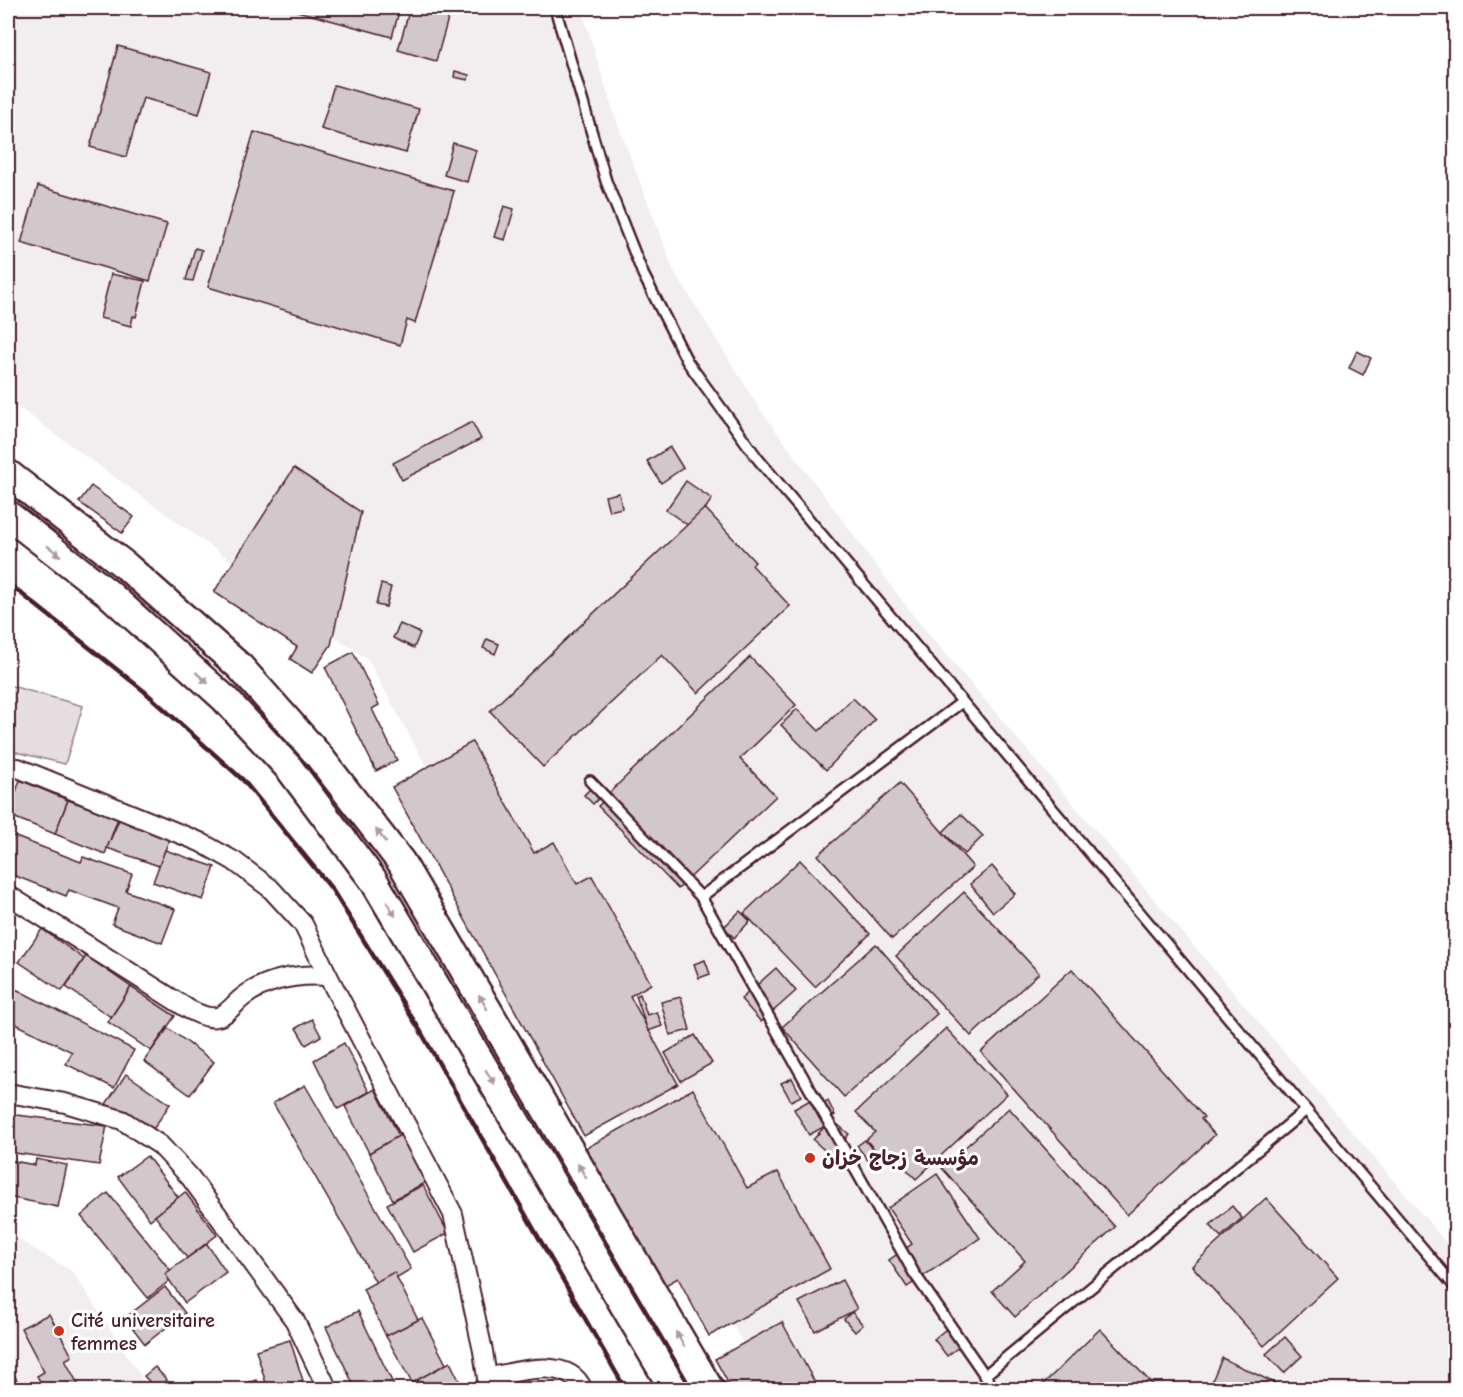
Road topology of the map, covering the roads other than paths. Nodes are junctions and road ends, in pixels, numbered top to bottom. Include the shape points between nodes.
1 (555, 8) edge
2 (8, 474) edge
3 (8, 515) edge
4 (962, 702) junction
5 (8, 769) edge
6 (591, 781) dead end
7 (8, 895) edge
8 (701, 897) junction
9 (328, 976) junction
10 (8, 1093) edge
11 (1306, 1110) junction
12 (1455, 1288) edge
13 (984, 1376) junction
14 (487, 1383) edge
15 (328, 1389) edge
16 (583, 1389) edge
17 (674, 1389) edge
18 (710, 1389) edge
19 (994, 1389) edge

1 - 4 lane via 606,181 644,274 687,361 758,459
18 -> 2 main road via 401,862 318,755 240,667 128,567
3 -> 17 main road via 109,594 216,690 289,768 374,881
4 - 8 lane
4 - 11 lane
5 - 9 street via 18,768 190,838 234,861 270,888 303,924
6 - 8 lane
7 - 9 street via 208,1018 220,1017 244,996 268,984 288,977
8 - 13 lane via 914,1273
9 - 14 street via 453,1214
10 - 15 street via 65,1102 122,1120 159,1145 190,1177 295,1322
11 - 12 lane
11 - 13 lane
13 - 19 lane
14 - 16 street via 536,1368 564,1370

